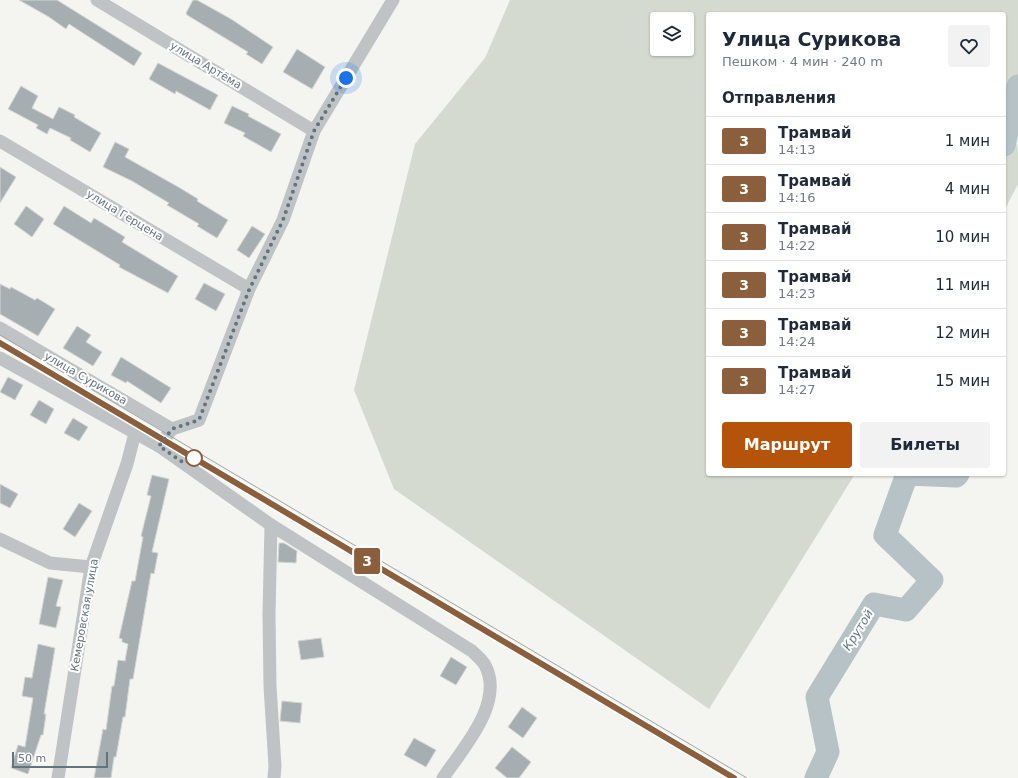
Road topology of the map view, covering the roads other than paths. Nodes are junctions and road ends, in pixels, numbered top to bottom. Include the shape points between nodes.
1 (97, 0) edge
2 (393, 0) edge
3 (314, 131) junction
4 (0, 141) edge
5 (249, 290) junction
6 (0, 328) edge
7 (0, 358) edge
8 (172, 429) junction
9 (135, 433) junction
10 (159, 446) junction
11 (272, 525) junction
12 (0, 539) edge
13 (90, 567) junction
14 (58, 778) edge
15 (274, 778) edge
16 (443, 778) edge

1 - 3 street, улица Артёма
2 - 3 street
3 - 5 street via 283,220
4 - 5 street, улица Герцена
5 - 8 street via 199,420
6 - 8 street, улица Сурикова
7 - 9 street
8 - 10 street
9 - 10 street
9 - 13 street, Кемеровская улица via 127,464
10 - 11 street
11 - 15 street via 269,614
11 - 16 street via 472,650 485,664 490,684 487,704 478,729
12 - 13 street via 50,563
13 - 14 street, Кемеровская улица

